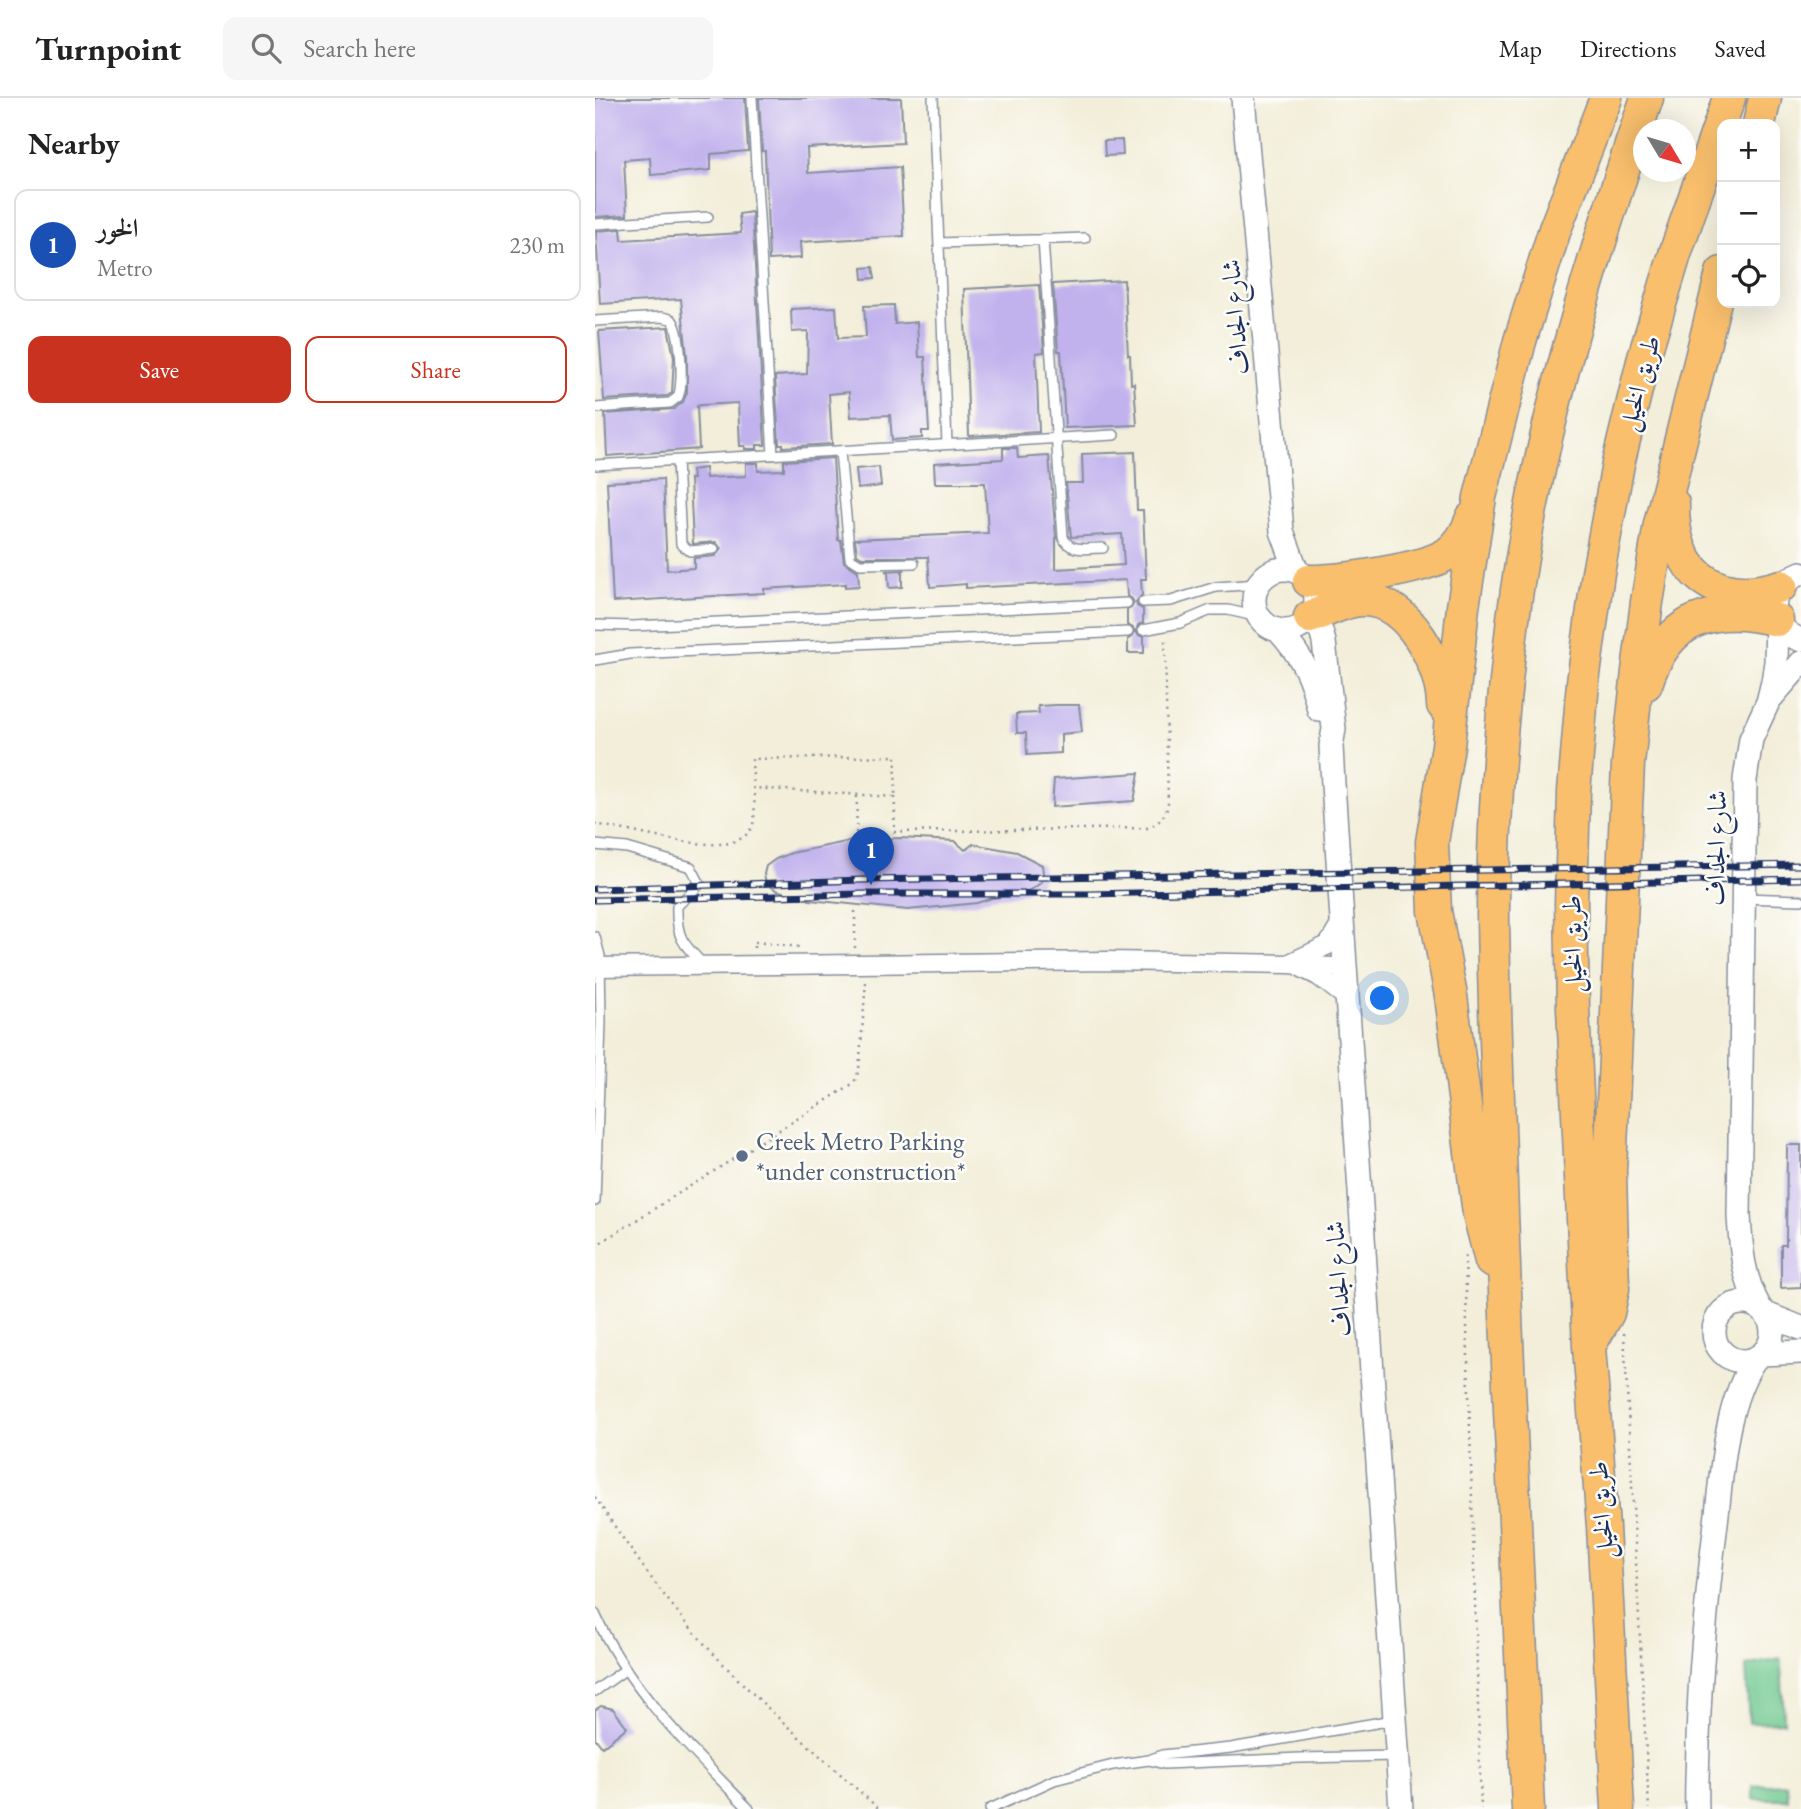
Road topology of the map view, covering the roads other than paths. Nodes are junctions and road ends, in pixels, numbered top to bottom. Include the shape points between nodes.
1 (752, 98) edge
2 (933, 98) edge
3 (1244, 98) edge
4 (1606, 98) edge
5 (1647, 98) edge
6 (1728, 98) edge
7 (1765, 98) edge
8 (1760, 119) edge
9 (708, 217) dead end
10 (595, 224) edge
11 (1084, 237) dead end
12 (1043, 239) junction
13 (939, 243) junction
14 (1717, 293) edge
15 (595, 321) edge
16 (595, 408) edge
17 (1114, 435) dead end
18 (1055, 438) junction
19 (947, 444) junction
20 (840, 452) junction
21 (773, 455) junction
22 (1677, 457) junction
23 (677, 461) junction
24 (595, 465) edge
25 (1480, 497) junction
26 (1282, 531) junction
27 (1103, 548) dead end
28 (714, 549) dead end
29 (914, 563) dead end
30 (1303, 577) junction
31 (1264, 579) junction
32 (1791, 580) edge
33 (1143, 602) dead end
34 (1127, 603) dead end
35 (1259, 617) junction
36 (1310, 617) junction
37 (595, 625) edge
38 (1785, 627) edge
39 (1143, 630) dead end
40 (1278, 630) junction
41 (1128, 632) dead end
42 (595, 660) edge
43 (1801, 663) edge
44 (1768, 702) junction
45 (1331, 746) junction
46 (1628, 764) junction
47 (1439, 795) junction
48 (595, 845) edge
49 (1743, 898) junction
50 (1801, 900) edge
51 (1342, 922) junction
52 (595, 937) edge
53 (1345, 961) junction
54 (1289, 964) junction
55 (705, 966) junction
56 (597, 967) edge
57 (1347, 998) junction
58 (595, 1201) edge
59 (1741, 1252) junction
60 (1505, 1306) junction
61 (1727, 1307) junction
62 (1763, 1311) junction
63 (1801, 1328) edge
64 (1589, 1347) junction
65 (1720, 1351) junction
66 (1801, 1352) edge
67 (1759, 1357) junction
68 (1733, 1407) junction
69 (595, 1614) edge
70 (626, 1669) junction
71 (595, 1691) edge
72 (1395, 1719) junction
73 (1397, 1756) junction
74 (1149, 1760) junction
75 (749, 1809) edge
76 (990, 1809) edge
77 (1401, 1809) edge
78 (1528, 1809) edge
79 (1618, 1809) edge
80 (1697, 1809) edge

1 - 21 lane
2 - 13 lane
3 - 26 street, شارع الجداف
4 - 25 highway via 1555,229
5 - 60 highway via 1571,334 1550,419 1514,614 1502,713 1493,912
6 - 64 highway, طريق الخيل via 1644,357 1613,491 1583,682 1571,903
7 - 8 highway
9 - 10 lane
11 - 12 lane
12 - 13 lane
12 - 18 lane
13 - 19 lane
14 - 22 highway
15 - 16 lane via 671,319 678,331 681,386 670,403
17 - 18 lane
18 - 19 lane
18 - 27 lane via 1065,542 1073,548
19 - 20 lane
20 - 21 lane
20 - 29 lane via 850,558 860,564
21 - 23 lane
22 - 32 highway via 1673,521 1678,545 1690,566 1707,583 1733,593 1758,593
22 - 46 highway via 1647,602
23 - 24 lane
23 - 28 lane via 683,547 689,551
25 - 30 highway via 1463,538 1440,558 1351,579
25 - 47 highway
26 - 30 street, شارع الجداف
26 - 31 street, شارع الجداف
30 - 31 street via 1283,570
30 - 36 street, شارع الجداف via 1315,595
31 - 33 lane via 1171,601
31 - 35 street, شارع الجداف via 1254,600
32 - 38 street, شارع الجداف via 1775,597 1774,609
34 - 37 lane
35 - 39 lane via 1216,609
35 - 40 street, شارع الجداف
36 - 40 street via 1300,627
36 - 45 street, شارع الجداف via 1324,642 1334,729
36 - 47 highway via 1348,602 1371,601 1399,616 1420,637 1442,689
38 - 44 street, شارع الجداف
38 - 46 highway via 1752,614 1732,612 1702,619 1675,634 1651,667
40 - 45 street, شارع الجداف via 1310,674
41 - 42 lane via 630,654
43 - 44 street, شارع الجداف
44 - 49 street, شارع الجداف via 1747,759
45 - 51 street, شارع الجداف
46 - 64 highway via 1610,1171 1613,1289 1608,1313
47 - 60 highway via 1432,842 1435,911 1451,996 1479,1214
48 - 55 lane via 627,848 691,867 700,884 677,906 677,928 686,947
49 - 50 lane
49 - 59 street, شارع الجداف
51 - 53 street, شارع الجداف
51 - 54 street via 1328,945
52 - 56 lane via 600,956
53 - 54 street
53 - 57 street, شارع الجداف
54 - 55 street via 861,958
54 - 57 street via 1318,976
55 - 56 street
56 - 58 lane via 601,1023
57 - 72 street, شارع الجداف
59 - 61 street, شارع الجداف
59 - 62 street, شارع الجداف via 1748,1282
60 - 78 highway
61 - 62 street via 1749,1304
61 - 65 street via 1715,1323
62 - 63 street
62 - 67 street via 1770,1322 1771,1339
64 - 79 highway, طريق الخيل
65 - 67 street via 1736,1361
65 - 68 street
66 - 67 street
67 - 68 street via 1748,1369
68 - 80 street via 1706,1600
69 - 70 lane
70 - 71 lane
70 - 75 lane via 679,1735
72 - 73 street, شارع الجداف
72 - 74 lane
73 - 74 lane via 1164,1764
73 - 77 street, شارع الجداف
74 - 76 lane via 1064,1777

